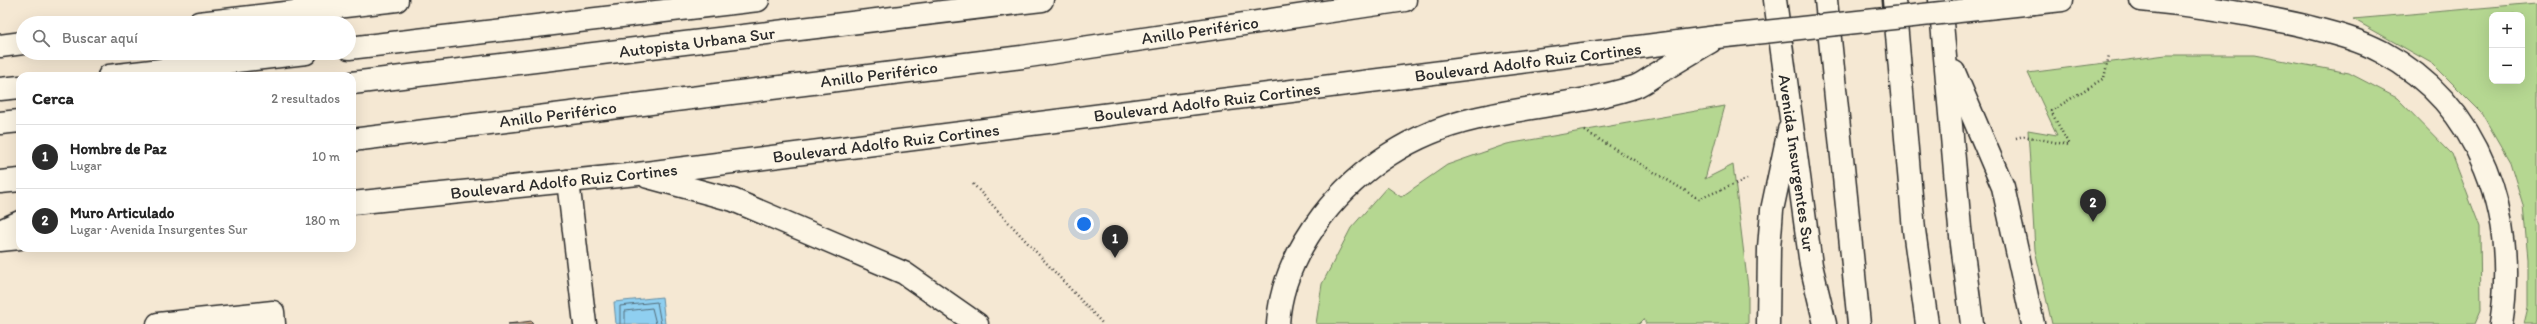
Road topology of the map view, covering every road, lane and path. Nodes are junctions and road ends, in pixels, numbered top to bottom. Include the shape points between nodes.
1 (397, 0) edge
2 (758, 0) edge
3 (1042, 0) edge
4 (1405, 0) edge
5 (1775, 0) edge
6 (1826, 0) edge
7 (1894, 0) edge
8 (1940, 0) edge
9 (2062, 0) edge
10 (2141, 0) edge
11 (259, 16) edge
12 (1717, 37) junction
13 (16, 45) edge
14 (0, 46) edge
15 (356, 47) edge
16 (1946, 54) junction
17 (2109, 55) dead end
18 (246, 60) edge
19 (143, 72) edge
20 (356, 83) edge
21 (16, 88) edge
22 (0, 90) edge
23 (1791, 120) junction
24 (16, 122) edge
25 (0, 124) edge
26 (1584, 125) dead end
27 (2024, 136) dead end
28 (356, 140) edge
29 (638, 174) junction
30 (1753, 176) dead end
31 (16, 180) edge
32 (568, 181) junction
33 (0, 182) edge
34 (972, 184) dead end
35 (356, 203) edge
36 (16, 224) edge
37 (0, 231) edge
38 (16, 238) edge
39 (0, 240) edge
40 (274, 318) edge
41 (158, 324) edge
42 (585, 324) edge
43 (977, 324) edge
44 (1103, 324) edge
45 (1278, 324) edge
46 (1768, 324) edge
47 (1825, 324) edge
48 (1858, 324) edge
49 (1927, 324) edge
50 (1972, 324) edge
51 (2033, 324) edge
52 (2501, 324) edge

1 - 11 main road
2 - 15 main road, Autopista Urbana Sur
3 - 20 main road, Autopista Urbana Sur
4 - 28 main road, Anillo Periférico via 1022,57
5 - 23 main road, Avenida Insurgentes Sur
6 - 48 main road
7 - 49 main road via 1914,230
8 - 16 main road
9 - 12 main road, Boulevard Adolfo Ruiz Cortines, bridge
10 - 52 main road via 2232,11 2336,34 2383,52 2431,88 2475,145 2491,178 2500,208 2506,278
12 - 29 main road, Boulevard Adolfo Ruiz Cortines
12 - 45 main road via 1633,88 1474,119 1434,132 1384,156 1337,198 1312,230 1294,259 1284,289
13 - 14 main road
16 - 50 main road via 1960,228
16 - 51 main road via 2003,187
17 - 27 path via 2104,78 2051,111 2069,145
18 - 19 main road
21 - 22 main road
23 - 46 main road via 1772,210
23 - 47 main road, Avenida Insurgentes Sur via 1811,265
24 - 25 main road
26 - 30 path via 1585,131 1699,199
29 - 32 main road, Boulevard Adolfo Ruiz Cortines
29 - 43 main road via 733,200 904,273
31 - 33 main road
32 - 35 main road, Boulevard Adolfo Ruiz Cortines
32 - 42 main road
34 - 44 path
36 - 37 main road
38 - 39 main road
40 - 41 main road

